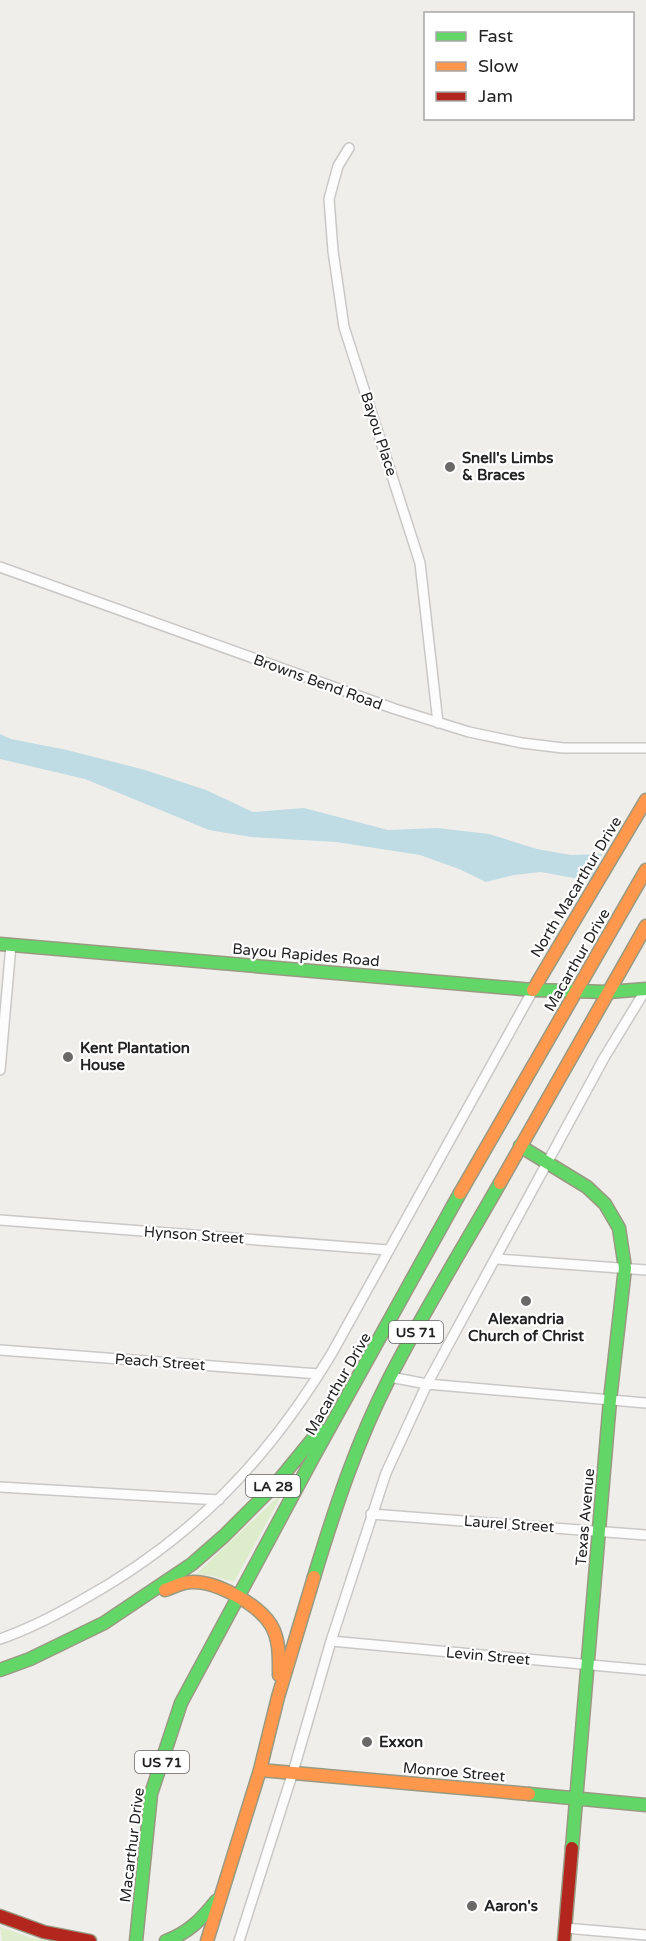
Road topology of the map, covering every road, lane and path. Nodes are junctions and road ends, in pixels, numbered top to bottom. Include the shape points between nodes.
1 (349, 148) dead end
2 (0, 567) edge
3 (438, 723) junction
4 (646, 748) edge
5 (646, 800) edge
6 (646, 870) edge
7 (646, 926) edge
8 (6, 945) edge
9 (646, 989) edge
10 (533, 990) junction
11 (577, 991) junction
12 (609, 992) junction
13 (0, 1070) edge
14 (507, 1139) junction
15 (548, 1164) junction
16 (0, 1220) edge
17 (388, 1250) junction
18 (496, 1259) junction
19 (625, 1268) junction
20 (646, 1270) edge
21 (379, 1342) junction
22 (0, 1350) edge
23 (319, 1374) junction
24 (390, 1377) junction
25 (427, 1384) junction
26 (610, 1400) junction
27 (646, 1403) edge
28 (0, 1487) edge
29 (219, 1500) junction
30 (372, 1514) junction
31 (599, 1531) junction
32 (646, 1535) edge
33 (238, 1597) junction
34 (137, 1602) junction
35 (0, 1639) edge
36 (331, 1641) junction
37 (587, 1665) junction
38 (0, 1670) edge
39 (646, 1670) edge
40 (278, 1697) junction
41 (260, 1770) junction
42 (293, 1772) junction
43 (576, 1798) junction
44 (646, 1805) edge
45 (223, 1892) junction
46 (0, 1916) edge
47 (565, 1935) edge
48 (646, 1935) edge
49 (90, 1941) edge
50 (136, 1941) edge
51 (166, 1941) edge
52 (207, 1941) edge
53 (239, 1941) edge

1 - 3 street, Bayou Place via 338,166 329,199 344,327 420,563
2 - 3 street, Browns Bend Road
3 - 4 street, Browns Bend Road via 522,743 563,748
5 - 10 main road, North Macarthur Drive
6 - 11 main road, Macarthur Drive / US 71
7 - 12 main road, Macarthur Drive / US 71
8 - 10 main road, Bayou Rapides Road
8 - 13 street
9 - 12 main road, Bayou Rapides Road
9 - 15 street
10 - 11 main road, Bayou Rapides Road
10 - 17 street, Macarthur Drive
11 - 12 main road, Bayou Rapides Road
11 - 14 main road, Macarthur Drive / US 71
12 - 14 main road, Macarthur Drive / US 71
14 - 15 main road, Texas Avenue
14 - 21 main road, Macarthur Drive / US 71
14 - 24 main road, Macarthur Drive / US 71
15 - 18 street
15 - 19 main road, Texas Avenue via 587,1187 605,1204 619,1228
16 - 17 street, Hynson Street
17 - 23 street, Macarthur Drive
18 - 19 street
18 - 25 street
19 - 20 street
19 - 26 main road, Texas Avenue
21 - 33 main road, Macarthur Drive / US 71
21 - 34 main road, LA 28 via 320,1430 275,1485 192,1564
22 - 23 street, Peach Street
23 - 29 street, Macarthur Drive via 261,1455
24 - 25 street
24 - 40 main road, Macarthur Drive / US 71 via 334,1512
25 - 26 street
25 - 30 street via 386,1473
26 - 27 street
26 - 31 main road, Texas Avenue
28 - 29 street
29 - 35 street, Macarthur Drive via 175,1538 107,1585 39,1623
30 - 31 street, Laurel Street
30 - 36 street
31 - 32 street, Laurel Street
31 - 37 main road, Texas Avenue
33 - 34 main road via 196,1582 180,1583
33 - 40 main road via 263,1616 276,1638
33 - 50 main road, Macarthur Drive / US 71 via 181,1703 151,1794
34 - 38 main road, LA 28 via 104,1623
36 - 37 street, Levin Street
36 - 42 street
37 - 39 street, Levin Street
37 - 43 main road, Texas Avenue
40 - 41 main road, Macarthur Drive / US 71
41 - 42 main road, Monroe Street
41 - 45 main road, Macarthur Drive / US 71
42 - 43 main road, Monroe Street
42 - 53 street
43 - 44 main road, Monroe Street
43 - 47 main road, Texas Avenue
45 - 51 main road via 204,1917 182,1935
45 - 52 main road, Macarthur Drive / US 71
46 - 49 main road via 38,1930
47 - 48 street

